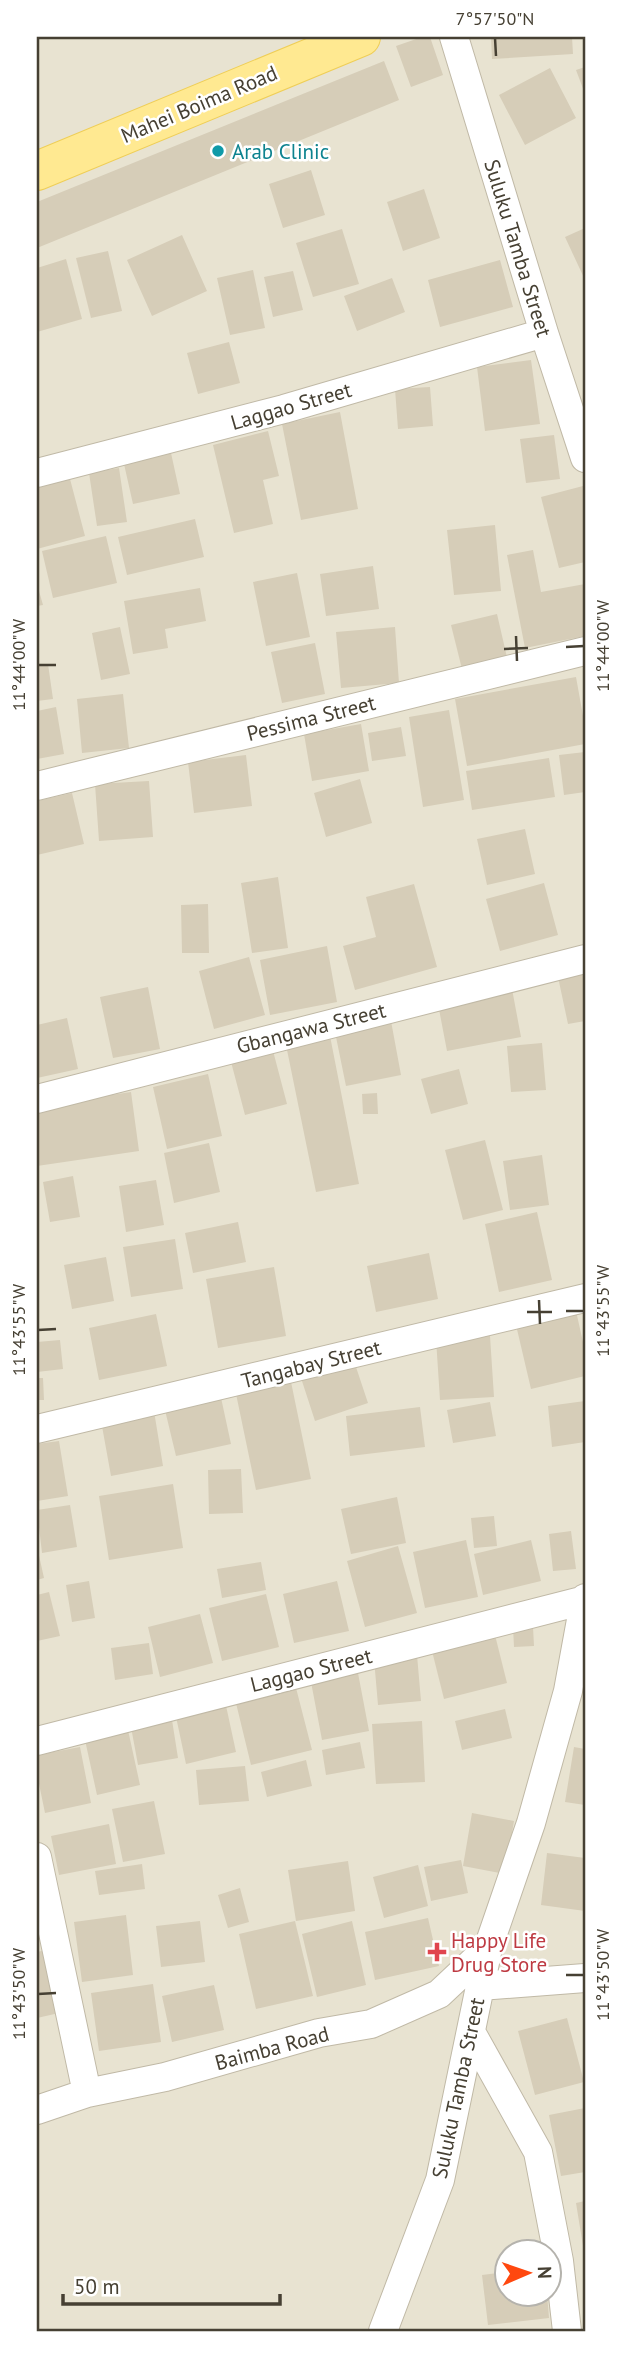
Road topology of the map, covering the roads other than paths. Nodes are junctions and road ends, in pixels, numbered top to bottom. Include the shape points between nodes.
1 (361, 37) edge
2 (454, 37) edge
3 (37, 171) edge
4 (544, 333) junction
5 (585, 458) edge
6 (37, 474) edge
7 (585, 651) edge
8 (37, 786) edge
9 (585, 959) edge
10 (37, 1099) edge
11 (585, 1298) edge
12 (37, 1429) edge
13 (585, 1599) edge
14 (37, 1741) edge
15 (37, 1857) edge
16 (488, 1948) junction
17 (585, 1978) edge
18 (480, 1986) junction
19 (471, 2032) junction
20 (86, 2093) junction
21 (37, 2110) edge
22 (383, 2331) edge
23 (567, 2331) edge

1 - 3 main road, Mahei Boima Road
2 - 4 street, Suluku Tamba Street
4 - 5 street, Suluku Tamba Street
4 - 6 street, Laggao Street via 284,409
7 - 8 street, Pessima Street
9 - 10 street, Gbangawa Street
11 - 12 street, Tangabay Street
13 - 14 street, Laggao Street
13 - 16 street, Suluku Tamba Street via 568,1691 531,1823
15 - 20 street
16 - 18 street, Suluku Tamba Street
16 - 20 street, Baimba Road via 439,1994 371,2024 318,2033 165,2077
17 - 18 street
18 - 19 street, Suluku Tamba Street
19 - 22 street, Suluku Tamba Street via 440,2179
19 - 23 street via 538,2152
20 - 21 street, Baimba Road

